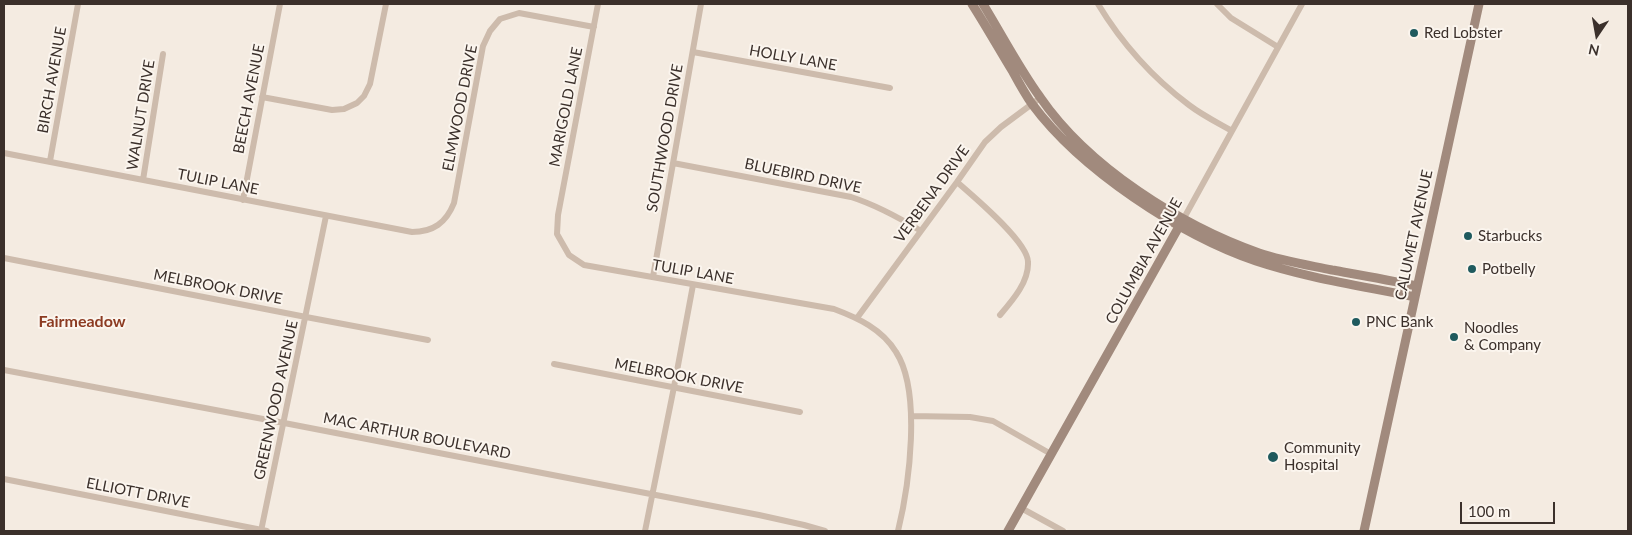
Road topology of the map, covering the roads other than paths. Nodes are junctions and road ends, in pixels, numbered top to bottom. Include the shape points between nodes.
1 (78, 4) edge
2 (280, 4) edge
3 (386, 4) edge
4 (598, 4) edge
5 (702, 4) edge
6 (972, 4) edge
7 (983, 4) edge
8 (1098, 4) edge
9 (1217, 4) edge
10 (1302, 4) edge
11 (1479, 4) edge
12 (594, 27) junction
13 (1278, 48) junction
14 (693, 52) junction
15 (164, 54) dead end
16 (890, 88) dead end
17 (262, 97) junction
18 (1040, 98) junction
19 (1032, 104) junction
20 (1232, 132) junction
21 (4, 152) edge
22 (50, 161) junction
23 (672, 163) junction
24 (143, 180) junction
25 (957, 182) junction
26 (243, 200) junction
27 (558, 215) joint
28 (326, 216) junction
29 (1182, 222) junction
30 (429, 230) joint
31 (921, 231) junction
32 (4, 258) edge
33 (653, 277) junction
34 (693, 285) junction
35 (1417, 286) junction
36 (1415, 297) junction
37 (1000, 315) dead end
38 (306, 317) junction
39 (857, 318) junction
40 (428, 340) dead end
41 (554, 364) dead end
42 (4, 370) edge
43 (674, 387) junction
44 (800, 412) dead end
45 (911, 416) junction
46 (284, 422) junction
47 (1051, 454) junction
48 (4, 479) edge
49 (653, 494) junction
50 (1021, 508) junction
51 (263, 531) edge
52 (645, 531) edge
53 (824, 531) edge
54 (898, 531) edge
55 (1008, 531) edge
56 (1063, 531) edge
57 (1364, 531) edge

1 - 22 street, BIRCH AVENUE
2 - 17 street, BEECH AVENUE
3 - 17 street via 370,84 358,103 332,110
4 - 12 street, MARIGOLD LANE
5 - 14 street, SOUTHWOOD DRIVE
6 - 19 street
7 - 18 street
8 - 20 street via 1108,21 1164,84 1190,106
9 - 13 street via 1231,18
10 - 13 street, COLUMBIA AVENUE
11 - 35 street, CALUMET AVENUE
12 - 27 street, MARIGOLD LANE
12 - 30 street, ELMWOOD DRIVE via 519,13 500,19 490,31 483,46 454,203 445,220
13 - 20 street, COLUMBIA AVENUE
14 - 16 street, HOLLY LANE
14 - 23 street, SOUTHWOOD DRIVE
15 - 24 street, WALNUT DRIVE
17 - 26 street, BEECH AVENUE
18 - 19 street, VERBENA DRIVE
18 - 29 street via 1092,155
19 - 25 street, VERBENA DRIVE via 984,142
19 - 29 street via 1087,161 1131,194
20 - 29 street, COLUMBIA AVENUE
21 - 22 street, TULIP LANE
22 - 24 street, TULIP LANE
23 - 31 street, BLUEBIRD DRIVE via 851,196 895,215
23 - 33 street, SOUTHWOOD DRIVE
24 - 26 street, TULIP LANE
25 - 31 street, VERBENA DRIVE
25 - 37 street via 987,208 1025,250 1027,274 1011,303
26 - 28 street, TULIP LANE
27 - 33 street, TULIP LANE via 557,234 568,255 584,265
28 - 30 street, TULIP LANE via 412,232
28 - 38 street, GREENWOOD AVENUE
29 - 35 street via 1260,253
29 - 36 street via 1214,245 1257,261 1302,274
29 - 47 street, COLUMBIA AVENUE
31 - 39 street, VERBENA DRIVE
32 - 38 street, MELBROOK DRIVE
33 - 34 street, TULIP LANE
34 - 39 street, TULIP LANE via 834,309
34 - 43 street
35 - 36 street, CALUMET AVENUE
36 - 57 street, CALUMET AVENUE
38 - 40 street, MELBROOK DRIVE
38 - 46 street, GREENWOOD AVENUE
39 - 45 street, TULIP LANE via 876,330 896,352 907,379
41 - 43 street, MELBROOK DRIVE
42 - 46 street, MAC ARTHUR BOULEVARD
43 - 44 street, MELBROOK DRIVE
43 - 49 street
45 - 47 street via 970,417 992,421
45 - 54 street, TULIP LANE via 908,472
46 - 49 street, MAC ARTHUR BOULEVARD
46 - 51 street, GREENWOOD AVENUE
47 - 50 street, COLUMBIA AVENUE
48 - 51 street, ELLIOTT DRIVE
49 - 52 street
49 - 53 street, MAC ARTHUR BOULEVARD
50 - 55 street, COLUMBIA AVENUE
50 - 56 street

